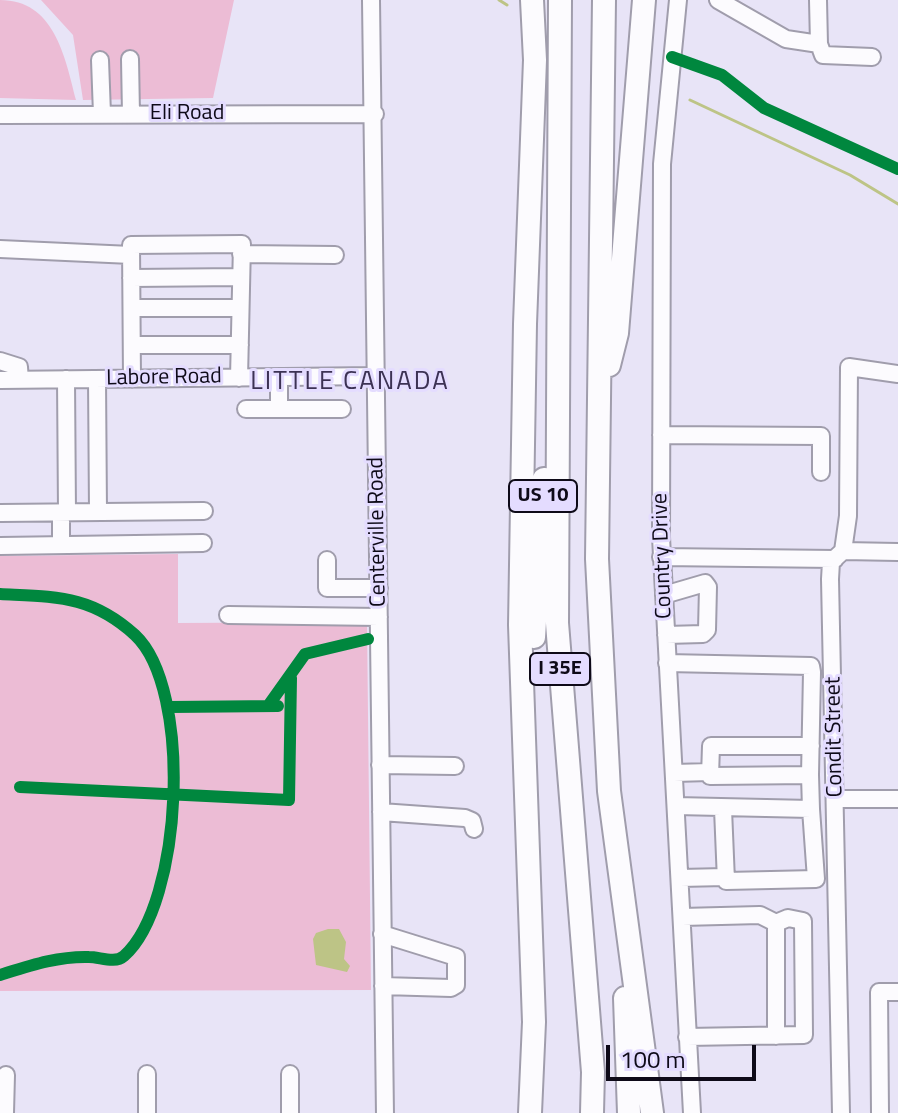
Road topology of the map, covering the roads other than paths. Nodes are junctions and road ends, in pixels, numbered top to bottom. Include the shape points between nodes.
1 (371, 0) edge
2 (532, 0) edge
3 (560, 0) edge
4 (604, 0) edge
5 (644, 0) edge
6 (678, 0) edge
7 (718, 0) edge
8 (818, 0) edge
9 (819, 44) junction
10 (872, 57) dead end
11 (130, 59) dead end
12 (100, 60) dead end
13 (102, 114) junction
14 (131, 114) junction
15 (375, 114) junction
16 (0, 115) edge
17 (559, 223) junction
18 (0, 249) edge
19 (241, 254) junction
20 (131, 255) junction
21 (335, 255) dead end
22 (241, 277) junction
23 (131, 278) junction
24 (132, 308) junction
25 (240, 308) junction
26 (132, 345) junction
27 (240, 345) junction
28 (0, 361) edge
29 (898, 374) edge
30 (377, 376) junction
31 (279, 377) junction
32 (239, 378) junction
33 (66, 379) junction
34 (97, 379) junction
35 (132, 379) junction
36 (0, 380) edge
37 (20, 380) junction
38 (600, 405) junction
39 (246, 409) dead end
40 (279, 409) junction
41 (342, 409) dead end
42 (661, 435) junction
43 (821, 472) dead end
44 (204, 511) dead end
45 (98, 512) junction
46 (0, 513) edge
47 (64, 513) junction
48 (203, 543) dead end
49 (61, 545) junction
50 (0, 546) edge
51 (898, 552) edge
52 (839, 555) junction
53 (661, 557) junction
54 (327, 560) dead end
55 (379, 588) junction
56 (664, 595) junction
57 (228, 615) dead end
58 (379, 617) junction
59 (666, 635) junction
60 (667, 663) junction
61 (811, 746) junction
62 (380, 765) junction
63 (455, 766) dead end
64 (526, 769) junction
65 (710, 772) junction
66 (674, 773) junction
67 (810, 775) junction
68 (836, 799) junction
69 (898, 799) edge
70 (676, 806) junction
71 (723, 809) junction
72 (811, 809) junction
73 (381, 812) junction
74 (474, 829) dead end
75 (725, 877) junction
76 (680, 878) junction
77 (621, 900) junction
78 (682, 917) junction
79 (776, 923) junction
80 (382, 934) junction
81 (531, 965) junction
82 (383, 986) junction
83 (898, 992) edge
84 (776, 1036) junction
85 (687, 1037) junction
86 (147, 1074) dead end
87 (290, 1074) dead end
88 (6, 1075) dead end
89 (898, 1106) edge
90 (880, 1109) edge
91 (5, 1113) edge
92 (147, 1113) edge
93 (290, 1113) edge
94 (385, 1113) edge
95 (514, 1113) edge
96 (530, 1113) edge
97 (592, 1113) edge
98 (629, 1113) edge
99 (652, 1113) edge
100 (692, 1113) edge
101 (841, 1113) edge

1 - 15 street, Centerville Road
2 - 64 highway via 535,60 520,625
3 - 17 highway, I 35E
4 - 38 highway, I 35E
5 - 38 highway via 617,333
6 - 42 street, Country Drive via 662,164
7 - 9 street via 786,39
8 - 9 street
9 - 10 street via 823,55
11 - 14 street
12 - 13 street
13 - 14 street, Eli Road
13 - 16 street, Eli Road
14 - 15 street, Eli Road
15 - 30 street, Centerville Road
17 - 64 highway, US 10
17 - 97 highway, I 35E via 557,623
18 - 20 street
19 - 20 street via 242,244 131,245
19 - 21 street
19 - 22 street
20 - 23 street
22 - 23 street
22 - 25 street
23 - 24 street
24 - 25 street
24 - 26 street
25 - 27 street
26 - 27 street
26 - 35 street
27 - 32 street
28 - 37 street via 19,367
29 - 52 street, Condit Street via 849,367 848,516
30 - 31 street, Labore Road
30 - 55 street, Centerville Road
31 - 32 street, Labore Road
31 - 40 street
32 - 35 street, Labore Road
33 - 34 street, Labore Road
33 - 37 street, Labore Road
33 - 47 street
34 - 35 street, Labore Road
34 - 45 street
36 - 37 street, Labore Road
38 - 77 highway, I 35E via 597,575
39 - 40 street
40 - 41 street
42 - 43 street via 821,436
42 - 53 street, Country Drive
44 - 45 street
45 - 47 street
46 - 47 street
47 - 49 street
48 - 49 street
49 - 50 street
51 - 52 street
52 - 53 street
52 - 68 street, Condit Street via 831,562 830,579
53 - 56 street, Country Drive
54 - 55 street via 327,588
55 - 58 street, Centerville Road
56 - 59 street, Country Drive
56 - 59 street via 705,583 708,587 707,630
57 - 58 street
58 - 62 street, Centerville Road
59 - 60 street, Country Drive
60 - 61 street via 811,666
60 - 66 street, Country Drive
61 - 65 street via 711,746
61 - 67 street
62 - 63 street
62 - 73 street, Centerville Road
64 - 81 highway, US 10
65 - 66 street
65 - 67 street
66 - 70 street, Country Drive
67 - 72 street
68 - 69 street
68 - 101 street, Condit Street
70 - 71 street
70 - 76 street, Country Drive
71 - 72 street
71 - 75 street
72 - 75 street via 816,879
73 - 74 street via 465,818
73 - 80 street, Centerville Road
75 - 76 street
76 - 78 street, Country Drive
77 - 98 highway, I 35E
77 - 99 highway
78 - 79 street via 760,915
78 - 85 street, Country Drive
79 - 84 street
79 - 84 street via 788,918 803,921 804,1035
80 - 82 street, Centerville Road
80 - 82 street via 456,957 456,985 451,988
81 - 95 highway
81 - 96 highway, US 10
82 - 94 street, Centerville Road
83 - 90 street via 879,992
84 - 85 street
85 - 100 street, Country Drive
86 - 92 street
87 - 93 street
88 - 91 street
89 - 90 street

